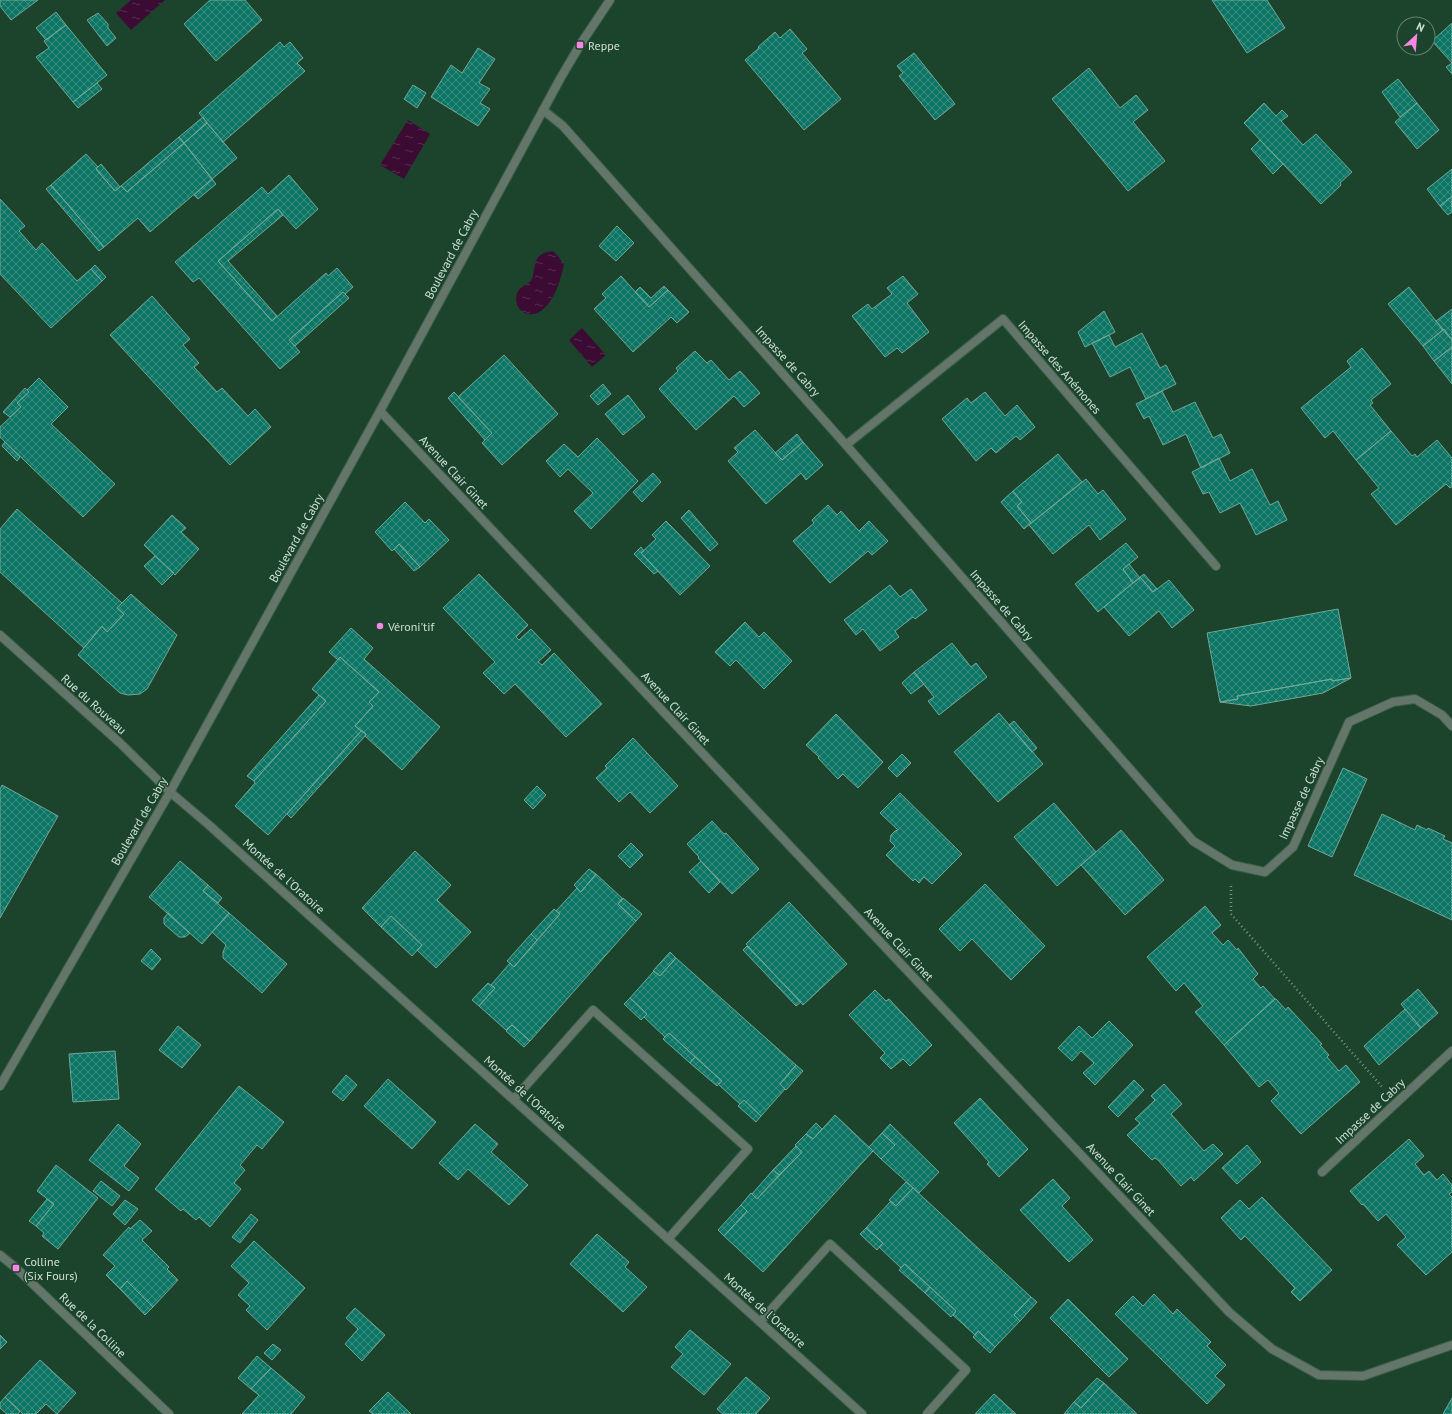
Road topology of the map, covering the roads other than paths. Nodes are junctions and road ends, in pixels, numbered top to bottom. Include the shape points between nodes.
1 (610, 0) edge
2 (543, 110) junction
3 (380, 411) junction
4 (846, 445) junction
5 (1216, 566) dead end
6 (0, 634) edge
7 (1452, 726) edge
8 (170, 792) junction
9 (1452, 1051) edge
10 (0, 1086) edge
11 (514, 1099) junction
12 (1322, 1172) dead end
13 (668, 1238) junction
14 (0, 1255) edge
15 (760, 1322) junction
16 (1452, 1345) edge
17 (169, 1414) edge
18 (862, 1414) edge
19 (928, 1414) edge

1 - 2 street, Boulevard de Cabry via 580,45
2 - 3 street, Boulevard de Cabry
2 - 4 street, Impasse de Cabry via 563,126
3 - 8 street, Boulevard de Cabry
3 - 16 street, Avenue Clair Ginet via 1229,1312 1272,1349 1319,1375 1363,1376
4 - 5 street, Impasse des Anémones via 1003,319
4 - 7 street, Impasse de Cabry via 1192,842 1232,865 1265,872 1293,847 1349,722 1393,702 1415,699 1442,715
6 - 8 street, Rue du Rouveau
8 - 10 street, Boulevard de Cabry
8 - 11 street, Montée de l'Oratoire via 209,824
9 - 12 street, Impasse de Cabry
11 - 13 street, Montée de l'Oratoire
11 - 13 street via 593,1010 748,1149
13 - 15 street, Montée de l'Oratoire
14 - 17 street, Rue de la Colline
15 - 18 street, Montée de l'Oratoire
15 - 19 street via 830,1244 966,1370

